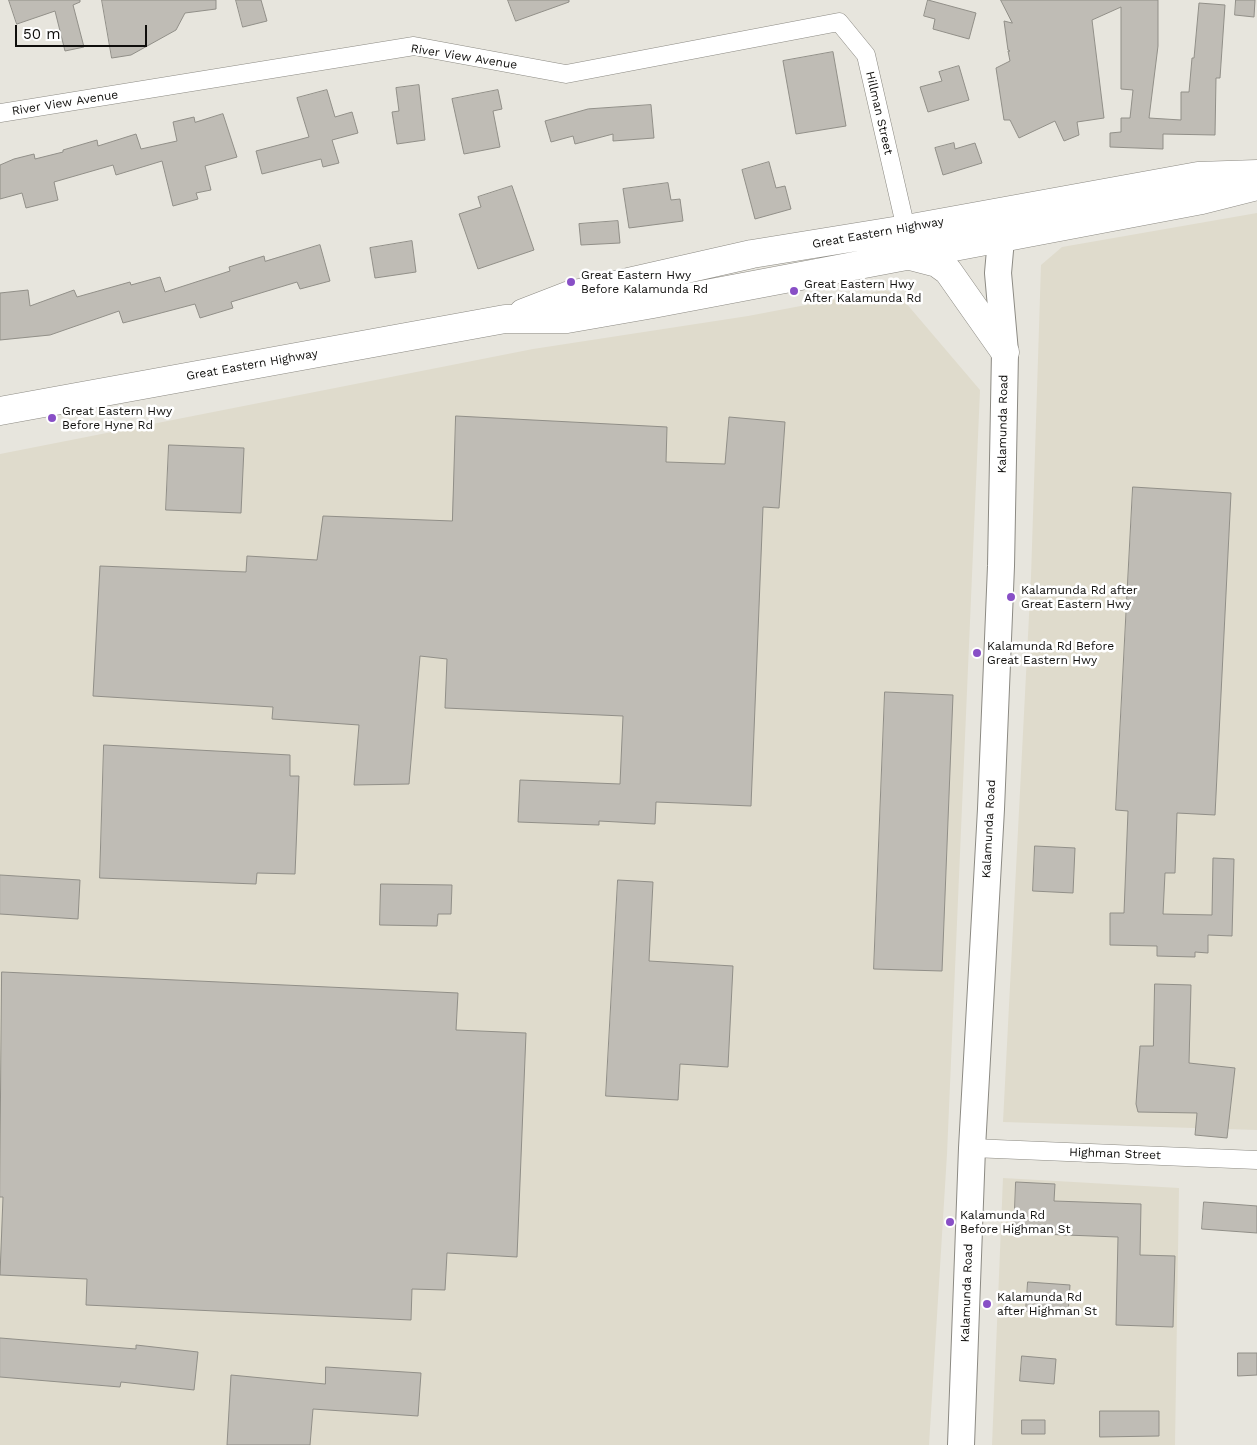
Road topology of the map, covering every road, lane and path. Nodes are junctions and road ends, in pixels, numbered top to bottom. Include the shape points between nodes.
1 (838, 22) joint
2 (0, 113) edge
3 (1257, 174) edge
4 (1257, 186) edge
5 (997, 213) junction
6 (904, 221) junction
7 (1001, 239) junction
8 (910, 256) junction
9 (505, 319) junction
10 (1004, 352) junction
11 (0, 411) edge
12 (972, 1148) junction
13 (1257, 1160) edge
14 (961, 1445) edge

1 - 2 street, River View Avenue via 566,74 414,46
1 - 6 street, Hillman Street via 866,56
3 - 5 highway, Great Eastern Highway via 1198,176
4 - 7 highway, Great Eastern Highway via 1202,200
5 - 6 highway, Great Eastern Highway
5 - 7 main road, Kalamunda Road
6 - 9 highway, Great Eastern Highway via 567,296
7 - 8 highway, Great Eastern Highway
7 - 10 main road, Kalamunda Road via 998,273
8 - 9 highway, Great Eastern Highway via 567,319
8 - 10 highway via 937,263 948,271
9 - 11 highway, Great Eastern Highway
10 - 12 main road, Kalamunda Road via 1000,595
12 - 13 street, Highman Street
12 - 14 main road, Kalamunda Road

